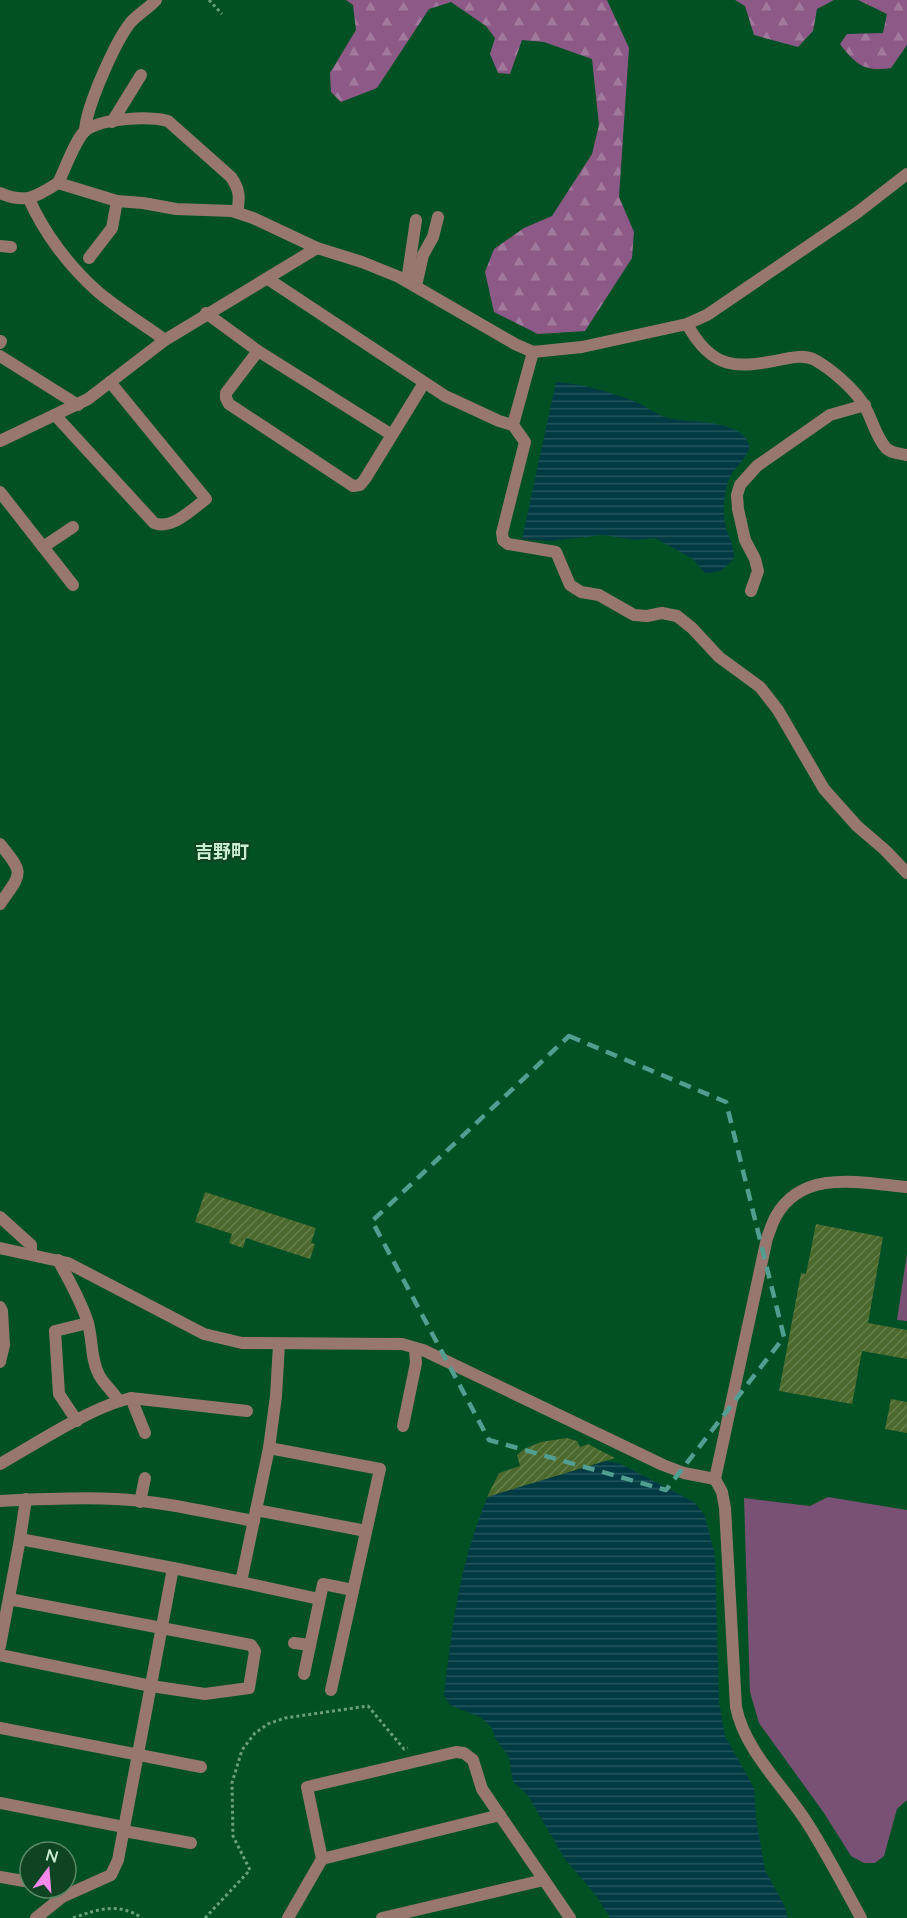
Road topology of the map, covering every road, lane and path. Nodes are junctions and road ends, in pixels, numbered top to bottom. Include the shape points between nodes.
1 (156, 0) edge
2 (209, 0) edge
3 (222, 14) dead end
4 (141, 75) dead end
5 (112, 122) junction
6 (85, 131) junction
7 (907, 174) edge
8 (58, 183) junction
9 (0, 193) edge
10 (29, 199) junction
11 (117, 201) junction
12 (237, 212) junction
13 (438, 217) dead end
14 (416, 219) dead end
15 (317, 248) junction
16 (89, 258) dead end
17 (268, 279) junction
18 (411, 283) junction
19 (206, 313) junction
20 (687, 324) junction
21 (165, 340) junction
22 (258, 351) junction
23 (533, 352) junction
24 (0, 356) edge
25 (110, 382) junction
26 (424, 383) junction
27 (78, 405) junction
28 (865, 405) junction
29 (55, 415) junction
30 (0, 424) edge
31 (513, 425) junction
32 (392, 435) junction
33 (5, 438) edge
34 (907, 456) edge
35 (0, 492) edge
36 (73, 527) dead end
37 (43, 547) junction
38 (74, 585) dead end
39 (751, 591) dead end
40 (0, 844) edge
41 (907, 873) edge
42 (0, 904) edge
43 (907, 1187) edge
44 (0, 1217) edge
45 (0, 1248) edge
46 (31, 1254) junction
47 (58, 1260) junction
48 (0, 1307) edge
49 (88, 1323) junction
50 (279, 1344) junction
51 (415, 1348) junction
52 (0, 1356) edge
53 (0, 1362) edge
54 (125, 1399) junction
55 (247, 1411) dead end
56 (77, 1421) junction
57 (403, 1426) dead end
58 (145, 1433) dead end
59 (269, 1448) junction
60 (0, 1464) edge
61 (145, 1478) dead end
62 (715, 1479) junction
63 (26, 1499) junction
64 (0, 1501) edge
65 (141, 1502) junction
66 (255, 1516) junction
67 (366, 1531) junction
68 (20, 1539) junction
69 (173, 1568) junction
70 (241, 1582) junction
71 (353, 1590) junction
72 (9, 1599) junction
73 (320, 1599) junction
74 (161, 1628) junction
75 (294, 1643) dead end
76 (310, 1645) junction
77 (0, 1646) edge
78 (0, 1655) edge
79 (303, 1674) dead end
80 (151, 1686) junction
81 (332, 1690) dead end
82 (0, 1728) edge
83 (137, 1755) junction
84 (201, 1767) dead end
85 (0, 1803) edge
86 (500, 1815) junction
87 (124, 1829) junction
88 (191, 1843) dead end
89 (322, 1859) junction
90 (0, 1877) edge
91 (18, 1880) edge
92 (544, 1880) junction
93 (78, 1890) edge
94 (58, 1900) edge
95 (36, 1918) edge
96 (73, 1918) edge
97 (142, 1918) edge
98 (288, 1918) edge
99 (382, 1918) edge
100 (570, 1918) edge
101 (861, 1918) edge

1 - 6 street via 132,22 120,40 90,105
2 - 3 path
4 - 5 street
5 - 6 street
5 - 12 street via 158,118 168,121 231,177 240,197
6 - 8 street
7 - 20 street via 707,315
8 - 10 street
8 - 11 street
9 - 10 street
10 - 21 street via 36,215 79,273 98,292
11 - 12 street
11 - 16 street via 112,228
12 - 15 street
13 - 18 street
14 - 18 street
15 - 17 street
15 - 18 street
17 - 19 street
17 - 26 street
18 - 23 street
19 - 21 street
19 - 22 street
20 - 23 street via 582,347
20 - 28 street via 706,352 720,360 752,366 795,356 817,361
21 - 25 street
22 - 32 street
22 - 32 street via 226,393 229,404 346,482 360,485
23 - 31 street
24 - 27 street
25 - 27 street
25 - 29 street via 206,499 170,524 154,523
26 - 31 street
26 - 32 street
27 - 29 street
28 - 34 street via 885,448
28 - 39 street via 825,419 756,466 740,485 738,509 758,571
29 - 33 street
30 - 33 street
31 - 41 street via 525,442 503,540 556,552 570,585 581,592 599,595 634,615 677,616 692,628 719,657 760,687 778,710 824,789
35 - 37 street
36 - 37 street
37 - 38 street
40 - 42 street via 17,865 19,875
43 - 62 street via 820,1182 787,1201 775,1217 767,1238
44 - 46 street via 31,1245
45 - 46 street
46 - 47 street
47 - 49 street
47 - 50 street via 204,1334 242,1343
48 - 52 street
49 - 54 street via 99,1375
49 - 56 street via 55,1331 59,1394
50 - 51 street via 402,1344
50 - 59 street
51 - 57 street via 416,1363
51 - 62 street via 663,1465
52 - 53 street
54 - 55 street
54 - 56 street
54 - 58 street
56 - 60 street
59 - 66 street
59 - 67 street via 380,1469
61 - 65 street
62 - 101 street via 725,1508 739,1722 756,1753 806,1821
63 - 64 street
63 - 65 street
63 - 68 street
65 - 66 street
66 - 67 street
66 - 70 street
67 - 71 street
68 - 69 street
68 - 72 street
69 - 70 street
69 - 74 street
70 - 73 street
71 - 73 street via 323,1584
71 - 81 street
72 - 74 street
72 - 77 street
73 - 76 street
74 - 80 street
74 - 80 street via 251,1644 255,1651 249,1688 205,1694
75 - 76 street
76 - 79 street
78 - 80 street
80 - 83 street
82 - 83 street
83 - 84 street
83 - 87 street
85 - 87 street
86 - 89 street
86 - 89 street via 482,1790 473,1760 464,1753 307,1787
86 - 92 street
87 - 88 street
87 - 93 street via 111,1875
89 - 98 street
90 - 91 street
92 - 99 street
92 - 100 street
94 - 95 street
96 - 97 path via 108,1907 130,1910

